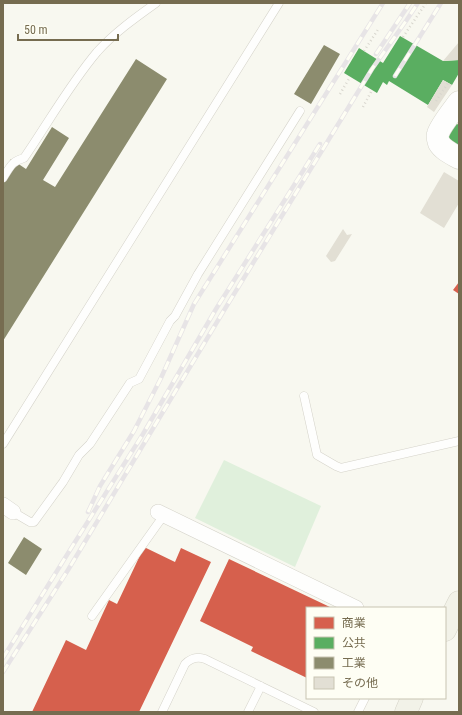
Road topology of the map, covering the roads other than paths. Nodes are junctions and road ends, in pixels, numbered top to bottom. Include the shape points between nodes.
1 (156, 3) edge
2 (278, 3) edge
3 (459, 104) edge
4 (300, 111) dead end
5 (459, 158) edge
6 (3, 178) edge
7 (304, 396) dead end
8 (459, 441) edge
9 (3, 444) edge
10 (8, 508) edge
11 (161, 514) joint
12 (458, 606) edge
13 (354, 607) edge
14 (92, 616) dead end
15 (446, 628) edge
16 (261, 686) junction
17 (364, 699) edge
18 (412, 699) edge
19 (162, 712) edge
20 (248, 712) edge
21 (314, 712) edge
22 (358, 712) edge
23 (406, 712) edge

1 - 6 lane via 121,29 98,51 24,158 11,165
2 - 9 lane
3 - 5 main road via 440,129 438,138 443,147
4 - 10 lane via 198,274 140,379 130,383 34,522
7 - 8 lane via 317,455 341,468
11 - 13 street
11 - 14 lane
12 - 15 main road
16 - 19 lane via 205,659 194,658 185,664
16 - 20 lane
16 - 21 lane
17 - 22 lane
18 - 23 main road

